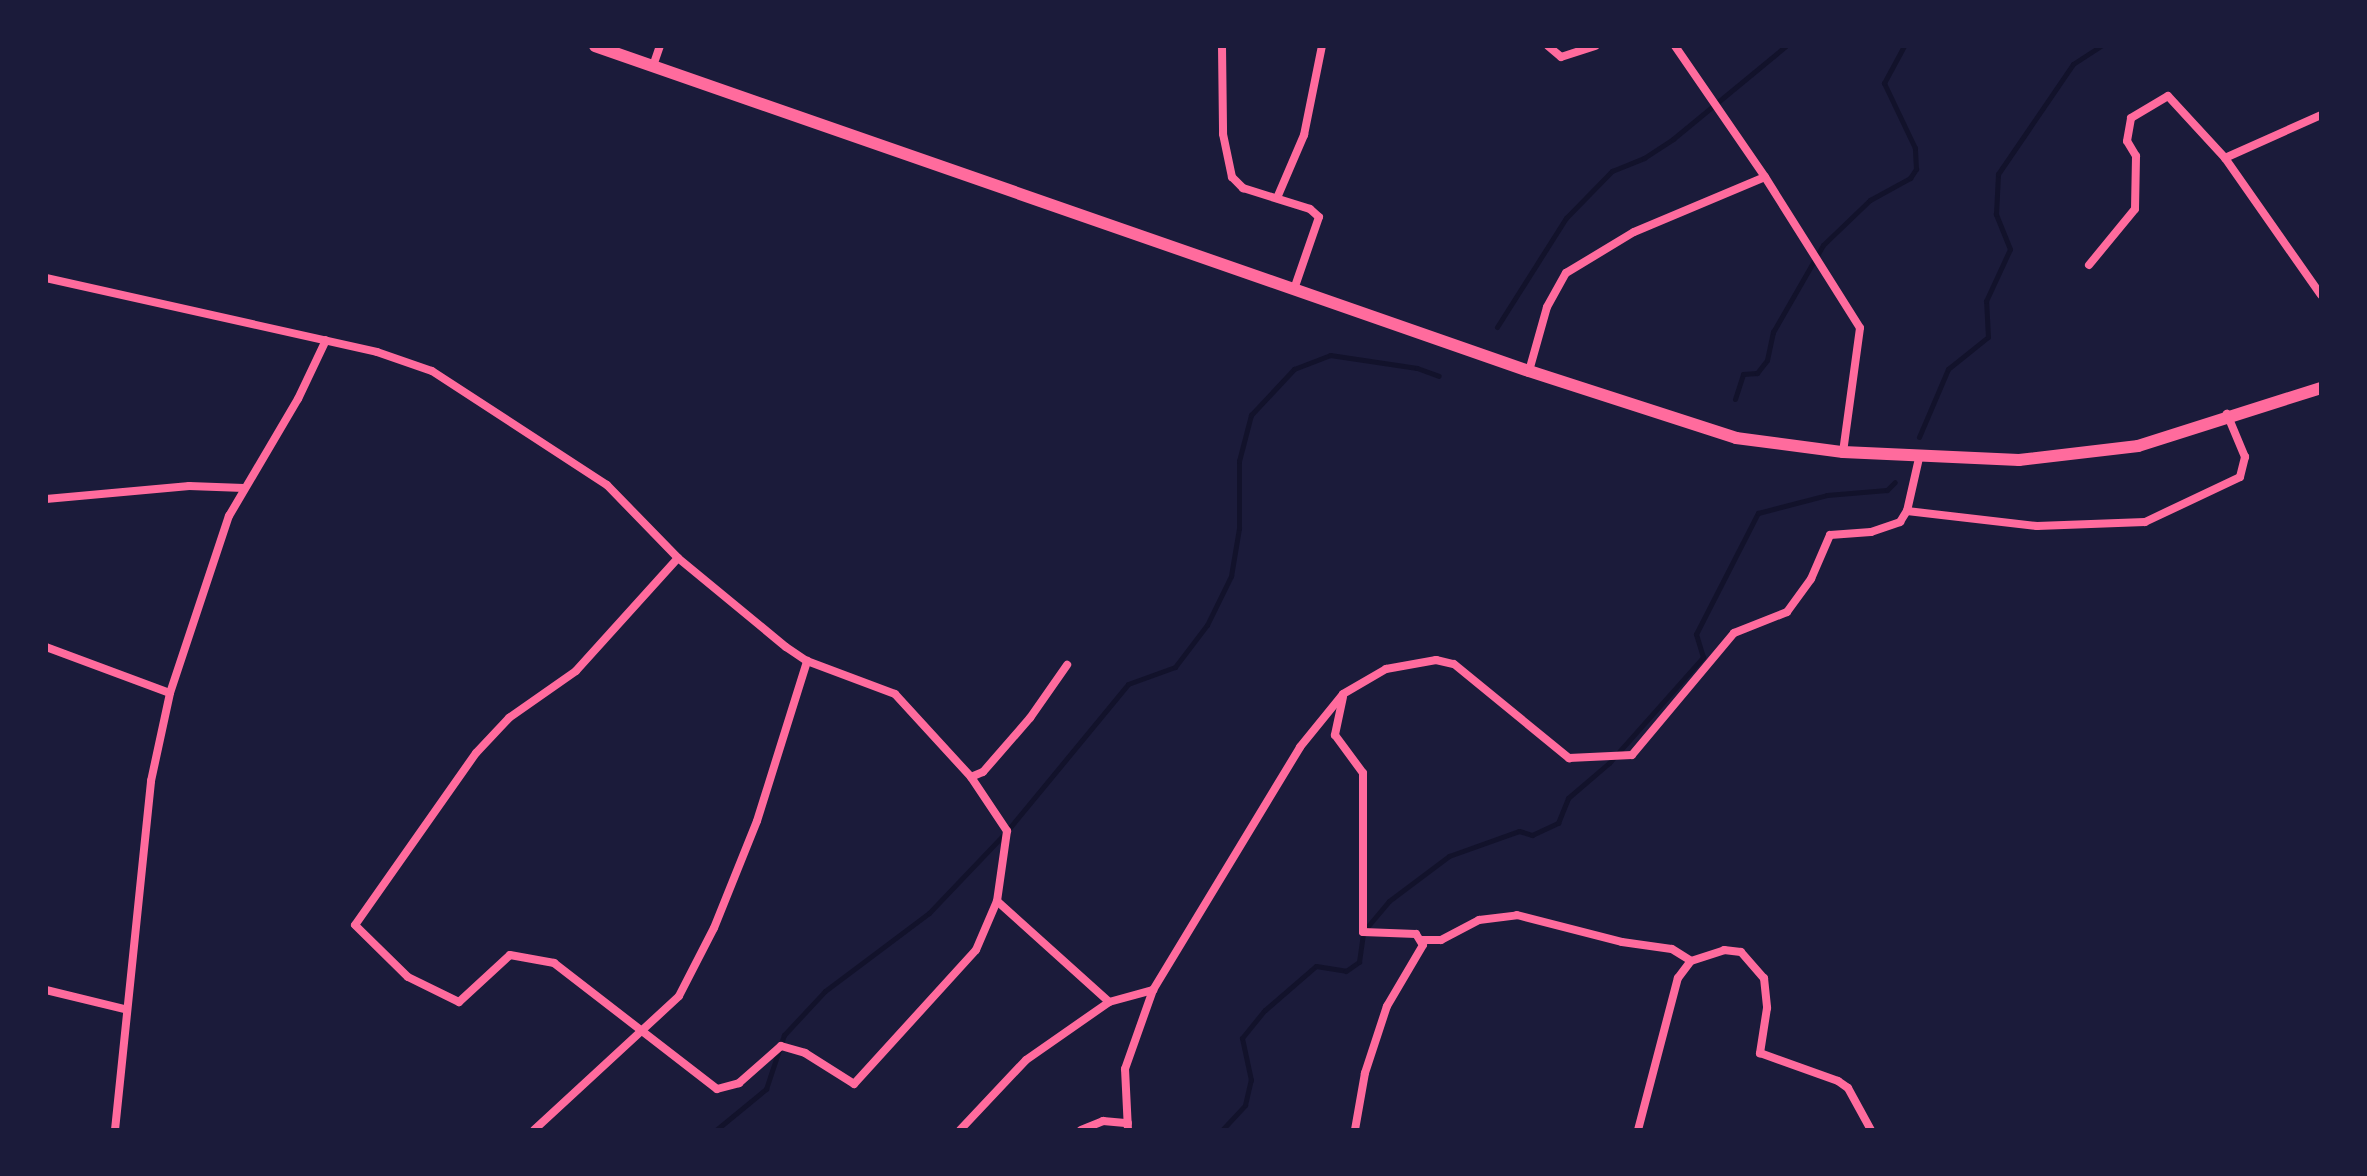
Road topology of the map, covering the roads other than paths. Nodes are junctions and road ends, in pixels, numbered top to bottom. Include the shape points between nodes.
1 (595, 46) edge
2 (660, 46) edge
3 (1222, 46) edge
4 (1322, 46) edge
5 (1548, 46) edge
6 (1595, 46) edge
7 (1675, 46) edge
8 (653, 66) junction
9 (2321, 115) edge
10 (2225, 158) junction
11 (1765, 177) junction
12 (1277, 198) junction
13 (2089, 265) dead end
14 (46, 278) edge
15 (1294, 289) junction
16 (2321, 295) edge
17 (326, 340) junction
18 (1529, 371) junction
19 (2321, 388) edge
20 (2227, 414) junction
21 (1843, 452) junction
22 (1920, 454) junction
23 (244, 488) junction
24 (46, 499) edge
25 (1907, 511) junction
26 (678, 558) junction
27 (46, 647) edge
28 (807, 661) junction
29 (1067, 665) dead end
30 (170, 693) junction
31 (1343, 694) junction
32 (971, 777) junction
33 (997, 901) junction
34 (1421, 940) junction
35 (1691, 961) junction
36 (46, 990) edge
37 (1153, 990) junction
38 (1109, 1002) junction
39 (124, 1009) junction
40 (646, 1030) junction
41 (1128, 1126) edge
42 (115, 1130) edge
43 (534, 1130) edge
44 (960, 1130) edge
45 (1081, 1130) edge
46 (1355, 1130) edge
47 (1638, 1130) edge
48 (1871, 1130) edge

1 - 8 highway
2 - 8 street
3 - 12 street via 1223,134 1232,177 1243,188
4 - 12 street via 1304,135
5 - 6 street via 1561,57
7 - 11 street
8 - 15 highway
9 - 10 street
10 - 13 street via 2168,96 2131,118 2127,141 2136,156 2135,209
10 - 16 street
11 - 18 street via 1634,232 1566,273 1547,307
11 - 21 street via 1860,328
12 - 15 street via 1319,217
14 - 17 street
15 - 18 highway
17 - 23 street via 298,399
17 - 26 street via 432,371 607,485
18 - 21 highway via 1736,438
19 - 20 highway
20 - 22 highway via 2138,446 2070,455 2019,460
20 - 25 street via 2245,457 2240,477 2145,522 2037,526
21 - 22 highway
22 - 25 street
23 - 24 street via 189,486
23 - 30 street via 210,563
25 - 31 street via 1892,527 1830,535 1811,579 1787,612 1765,624 1741,627 1632,755 1569,758 1454,664 1412,660
26 - 28 street
26 - 40 street via 576,671 509,718 476,753 355,925 408,977 459,1002 496,963 510,955 535,956 554,963 625,1021
27 - 30 street
28 - 32 street via 895,694
28 - 40 street via 757,821 714,928 679,996
29 - 32 street via 1030,718 983,772
30 - 39 street via 151,781 140,927
31 - 34 street via 1335,735 1363,773 1363,932 1388,937 1400,931
31 - 37 street via 1300,747
32 - 33 street via 1007,831
33 - 38 street
33 - 40 street via 976,950 854,1084 805,1053 781,1046 739,1083 717,1089
34 - 35 street via 1441,940 1479,920 1517,915 1672,949
34 - 46 street via 1418,958 1402,975 1387,1006 1365,1073
35 - 47 street via 1678,978
35 - 48 street via 1724,950 1741,952 1754,962 1766,986 1760,1053 1838,1081 1848,1088
36 - 39 street
37 - 38 street
37 - 41 street via 1125,1069
38 - 44 street via 1026,1060
39 - 42 street
40 - 43 street
41 - 45 street via 1103,1121

